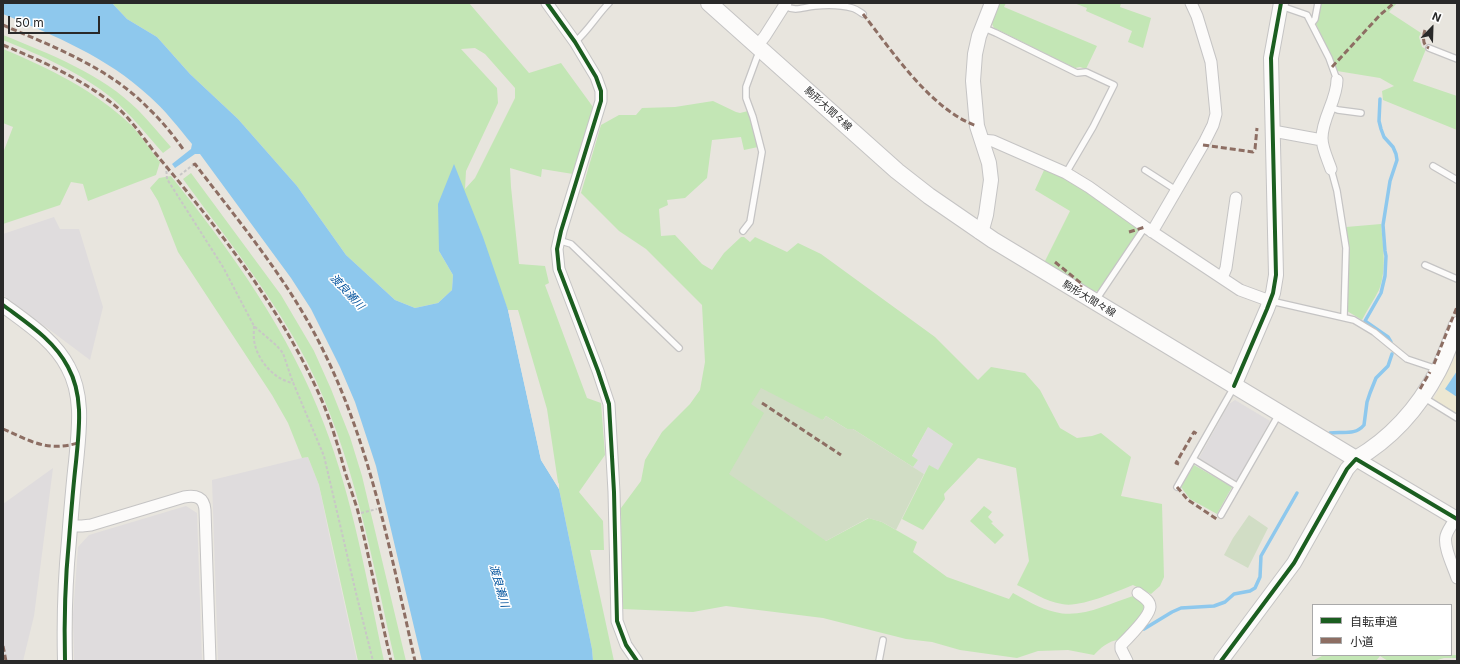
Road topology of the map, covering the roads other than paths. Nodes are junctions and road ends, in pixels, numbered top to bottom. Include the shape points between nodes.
1 (547, 3) edge
2 (609, 3) edge
3 (709, 3) edge
4 (992, 3) edge
5 (1191, 3) edge
6 (1318, 3) edge
7 (1281, 4) edge
8 (785, 5) edge
9 (863, 14) dead end
10 (1312, 23) junction
11 (982, 27) junction
12 (575, 42) junction
13 (1428, 48) dead end
14 (760, 49) junction
15 (1457, 59) edge
16 (1337, 80) joint
17 (1330, 107) junction
18 (1361, 113) dead end
19 (1273, 131) junction
20 (981, 140) junction
21 (1322, 140) junction
22 (1433, 166) dead end
23 (1331, 169) joint
24 (1145, 170) dead end
25 (1066, 173) junction
26 (1457, 180) edge
27 (1176, 190) junction
28 (1236, 198) dead end
29 (1149, 229) junction
30 (743, 231) dead end
31 (980, 232) junction
32 (558, 240) junction
33 (1425, 265) dead end
34 (1222, 278) junction
35 (1457, 279) edge
36 (1270, 301) junction
37 (1095, 302) junction
38 (3, 305) edge
39 (1344, 317) junction
40 (1457, 325) edge
41 (679, 348) dead end
42 (1439, 370) junction
43 (1234, 386) junction
44 (1423, 396) junction
45 (1279, 414) junction
46 (1457, 418) edge
47 (1193, 459) junction
48 (1356, 459) junction
49 (1237, 486) junction
50 (1177, 488) dead end
51 (1221, 516) dead end
52 (1457, 518) edge
53 (70, 526) junction
54 (1457, 578) edge
55 (1138, 593) dead end
56 (883, 640) dead end
57 (64, 661) edge
58 (210, 661) edge
59 (637, 661) edge
60 (879, 661) edge
61 (1127, 661) edge
62 (1221, 661) edge

1 - 12 street
2 - 12 lane
3 - 14 main road, 駒形大間々線
4 - 11 street
5 - 27 street via 1211,62 1216,114 1208,136
6 - 10 lane
7 - 10 lane via 1307,15
7 - 19 street via 1271,58
8 - 9 lane via 794,10 814,6 842,6 853,8
8 - 14 street via 765,36
10 - 16 lane
11 - 20 street via 975,54 973,81 975,111
11 - 25 lane via 1077,73 1086,72 1114,85
12 - 32 street via 596,77 601,91 601,101
13 - 15 lane
14 - 30 lane via 746,87 746,98 762,152 750,222
14 - 31 main road, 駒形大間々線 via 897,171
16 - 17 street via 1337,89
17 - 18 lane
17 - 21 street via 1323,124
19 - 21 street
19 - 36 street via 1276,275
20 - 25 street via 993,140
20 - 31 street via 989,163 991,186
21 - 23 street
22 - 26 lane
23 - 39 lane via 1338,191 1346,248
24 - 27 lane
25 - 29 street via 1089,186
27 - 29 street
28 - 34 street via 1226,268
29 - 34 street
29 - 37 lane
31 - 37 main road, 駒形大間々線
32 - 41 lane via 571,244
32 - 59 street via 560,274 609,404 617,621 626,645
33 - 35 lane
34 - 36 street via 1247,294
36 - 39 lane
36 - 43 street
37 - 43 main road, 駒形大間々線
38 - 53 street via 49,340 63,357 76,383 79,426
39 - 42 lane via 1374,332 1407,359
40 - 42 main road
42 - 44 main road
43 - 45 main road, 駒形大間々線
43 - 47 lane
44 - 46 lane
44 - 48 main road via 1388,437
45 - 48 main road, 駒形大間々線
45 - 49 lane
47 - 49 lane
47 - 50 lane
48 - 52 street
48 - 62 street via 1347,469 1294,563
49 - 51 lane
52 - 54 street via 1446,540
53 - 57 street via 64,607
53 - 58 street via 91,525 184,497 195,496 202,500 205,510
55 - 61 street via 1146,598 1150,607 1147,615 1122,645 1121,649
56 - 60 lane

